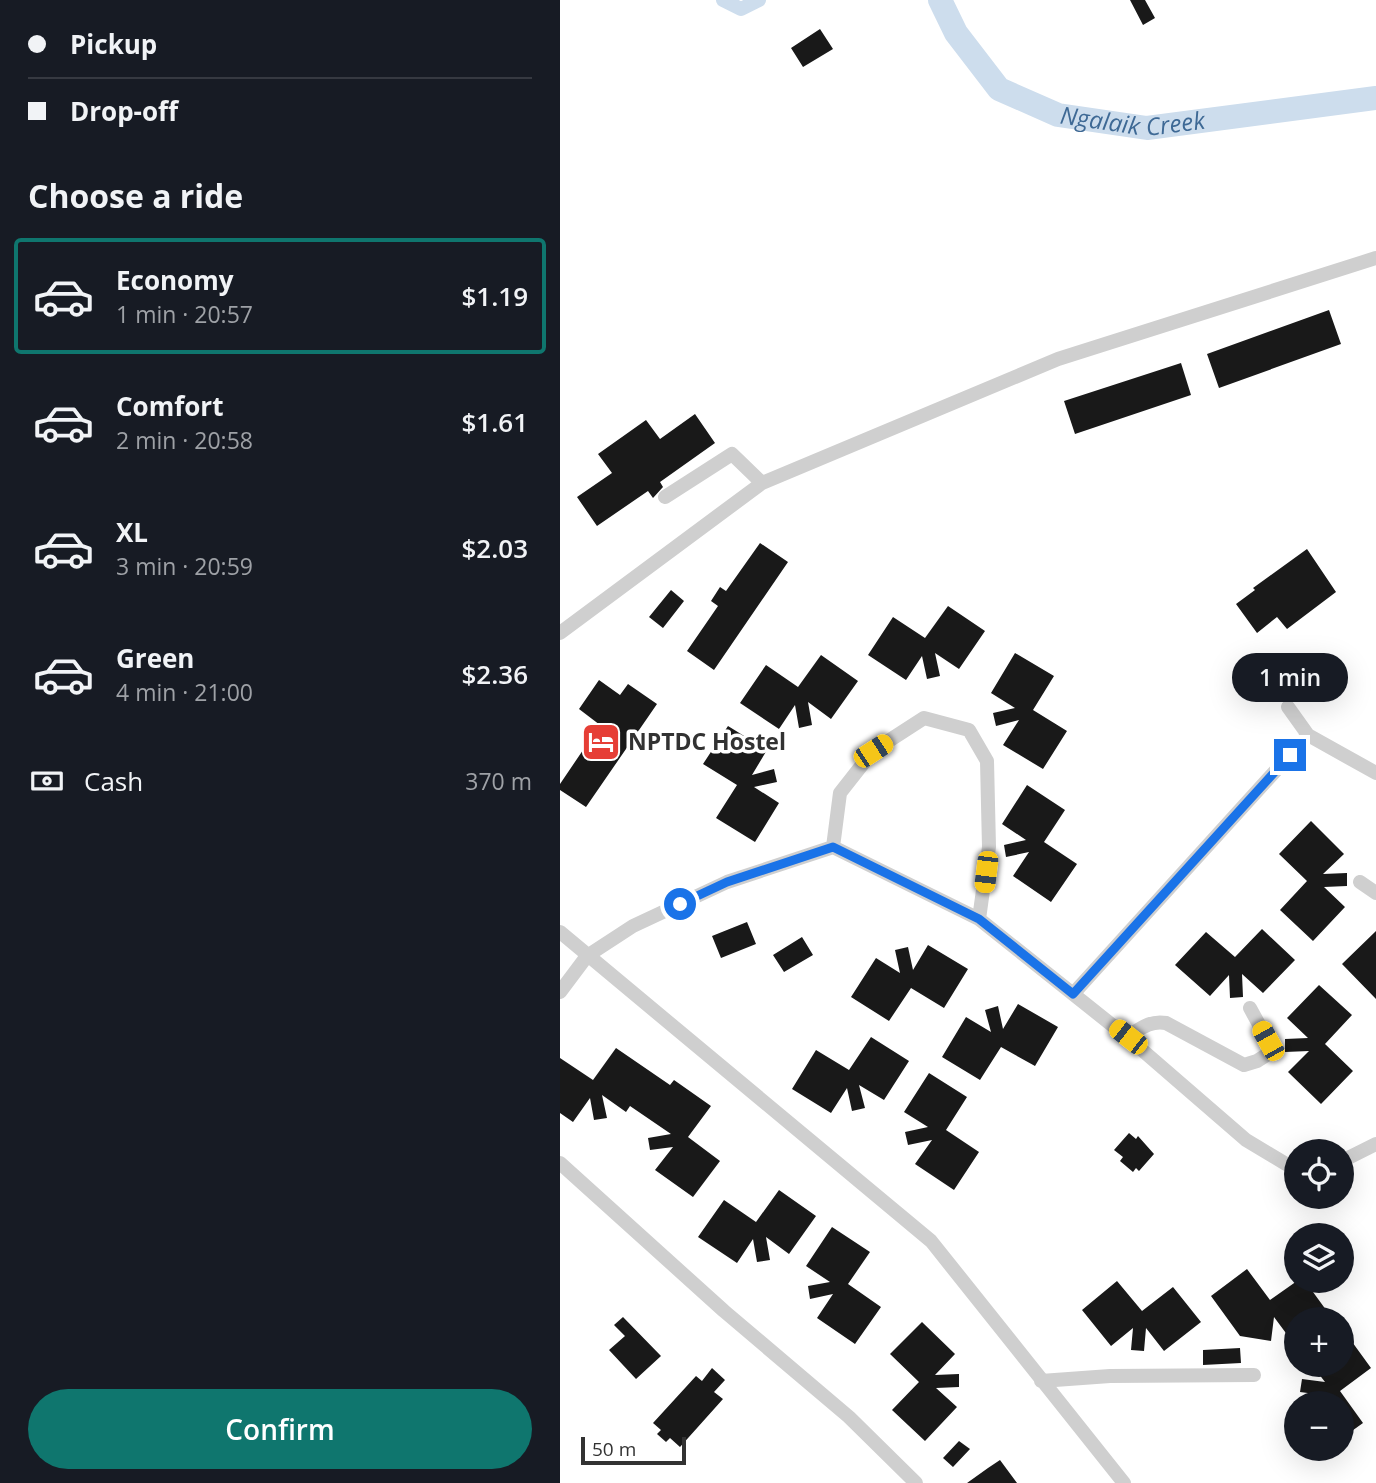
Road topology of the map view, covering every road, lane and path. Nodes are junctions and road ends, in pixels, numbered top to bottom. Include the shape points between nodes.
1 (1376, 258) edge
2 (762, 483) junction
3 (665, 497) dead end
4 (560, 633) edge
5 (1288, 707) dead end
6 (1308, 735) junction
7 (1376, 773) edge
8 (833, 847) junction
9 (1360, 882) dead end
10 (1376, 893) edge
11 (979, 919) junction
12 (560, 932) edge
13 (587, 956) junction
14 (560, 992) edge
15 (1073, 994) junction
16 (1250, 1008) dead end
17 (1128, 1037) junction
18 (1376, 1144) edge
19 (1354, 1155) edge
20 (560, 1163) edge
21 (1284, 1163) edge
22 (1254, 1375) dead end
23 (1041, 1381) junction
24 (916, 1483) edge
25 (1124, 1483) edge

1 - 2 street via 1058,359
2 - 3 street via 732,454
2 - 4 street
5 - 6 street
6 - 7 street
6 - 15 street
8 - 11 street
8 - 11 street via 840,793 873,751 924,718 969,730 987,761 989,847
8 - 13 street via 727,882 633,926
9 - 10 street
11 - 15 street
12 - 13 street
13 - 14 street
13 - 23 street via 931,1241
15 - 17 street
16 - 17 street via 1268,1041 1268,1054 1244,1065 1166,1023 1148,1024
17 - 21 street via 1246,1140
18 - 19 street
20 - 24 street via 849,1417
22 - 23 street
23 - 25 street

